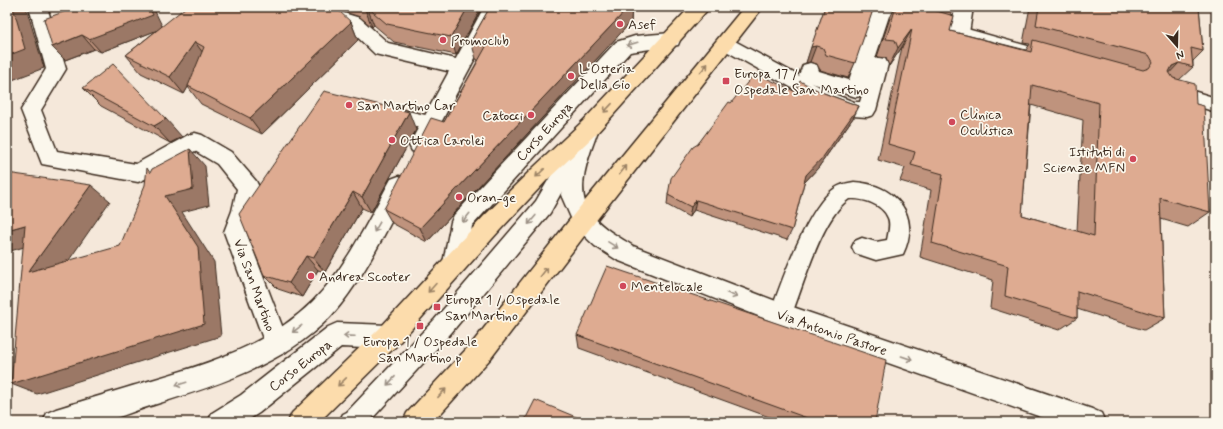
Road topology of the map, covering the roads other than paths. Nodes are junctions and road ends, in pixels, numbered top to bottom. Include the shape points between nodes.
1 (38, 7) edge
2 (313, 7) edge
3 (493, 7) edge
4 (700, 7) edge
5 (754, 7) edge
6 (964, 7) edge
7 (960, 33) junction
8 (671, 40) junction
9 (725, 43) junction
10 (1041, 56) edge
11 (879, 64) dead end
12 (460, 67) junction
13 (810, 70) dead end
14 (1162, 89) edge
15 (1216, 105) edge
16 (371, 110) edge
17 (430, 123) junction
18 (589, 128) junction
19 (583, 220) junction
20 (862, 247) dead end
21 (454, 263) junction
22 (781, 314) junction
23 (388, 337) junction
24 (277, 344) junction
25 (1040, 413) edge
26 (1080, 420) edge
27 (56, 422) edge
28 (221, 422) edge
29 (301, 422) edge
30 (351, 422) edge
31 (416, 422) edge

1 - 24 street, Via San Martino via 56,69 31,110 49,158 138,173 195,142 224,158 248,186 235,232
2 - 12 street via 318,12 354,23 382,49
3 - 12 street, Via San Martino
4 - 8 main road, Corso Europa
5 - 9 main road
6 - 7 street
7 - 10 lane
7 - 13 street via 941,24 882,8 856,90 809,75
8 -> 18 main road, Corso Europa
8 -> 21 street, Corso Europa via 635,43 623,47 462,222
9 - 11 lane via 823,97 852,109 867,110
19 -> 9 main road
12 - 17 street, Via San Martino
14 - 15 lane
16 - 17 lane
17 -> 24 street, Via San Martino via 357,261 318,312
18 - 19 street, Corso Europa via 575,167 572,195
18 -> 21 main road, Corso Europa via 534,179
18 -> 30 lane via 543,207 443,326
19 -> 22 street, Via Antonio Pastore via 603,239 625,253
31 -> 19 main road via 482,350
20 - 22 lane via 876,250 896,248 899,232 897,213 883,199 867,192 853,190 841,194 834,200 819,223 793,277
21 -> 23 main road, Corso Europa
22 -> 25 street, Via Antonio Pastore
23 -> 28 street, Corso Europa via 338,336 250,404
23 -> 29 main road, Corso Europa
24 -> 27 street, Via San Martino via 242,362 206,376
25 - 26 street, Via Antonio Pastore

